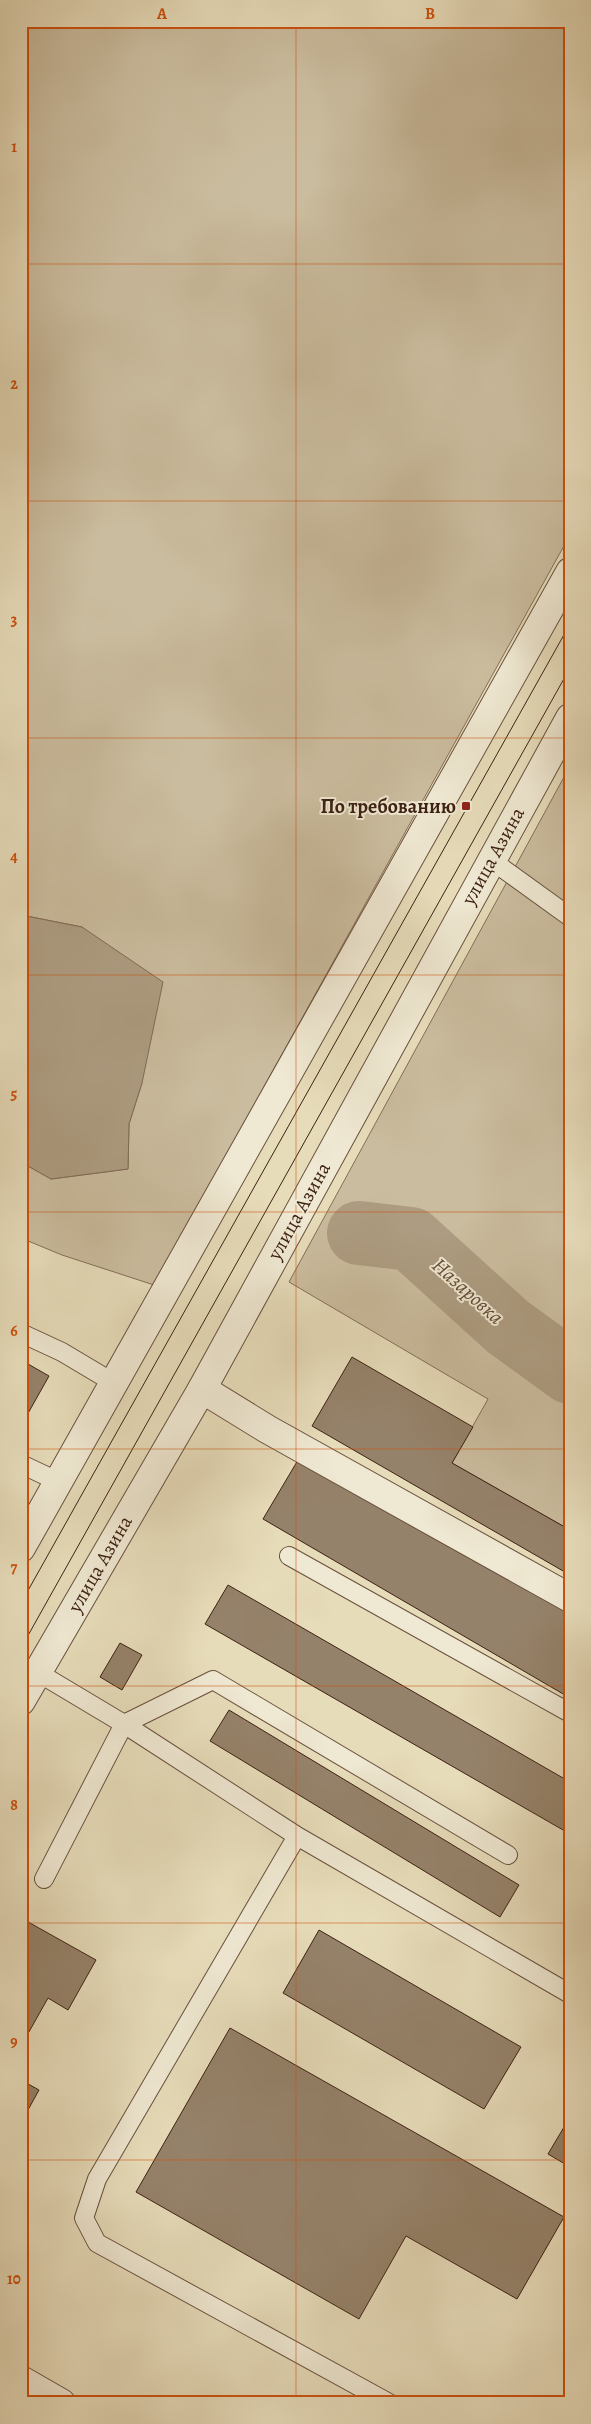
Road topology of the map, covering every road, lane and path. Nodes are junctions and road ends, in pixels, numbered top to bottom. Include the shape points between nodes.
1 (570, 572) edge
2 (570, 718) edge
3 (491, 860) junction
4 (570, 917) edge
5 (21, 1333) edge
6 (114, 1383) junction
7 (202, 1388) junction
8 (21, 1464) edge
9 (59, 1482) junction
10 (21, 1548) edge
11 (289, 1556) dead end
12 (570, 1598) edge
13 (37, 1672) junction
14 (21, 1701) edge
15 (570, 1713) edge
16 (124, 1724) junction
17 (297, 1836) junction
18 (508, 1855) dead end
19 (44, 1879) dead end
20 (570, 1994) edge
21 (21, 2380) edge
22 (61, 2403) edge
23 (389, 2403) edge

1 - 6 street
2 - 3 street, улица Азина
3 - 4 lane
3 - 7 street, улица Азина
5 - 6 lane via 62,1352
6 - 9 street
7 - 12 street via 267,1429
7 - 13 street, улица Азина
8 - 9 lane
9 - 10 street
11 - 15 lane
13 - 14 street, улица Азина
13 - 16 lane
16 - 17 lane
16 - 18 lane via 213,1680
16 - 19 lane
17 - 20 lane
17 - 23 lane via 97,2178 84,2218 97,2242
21 - 22 street

